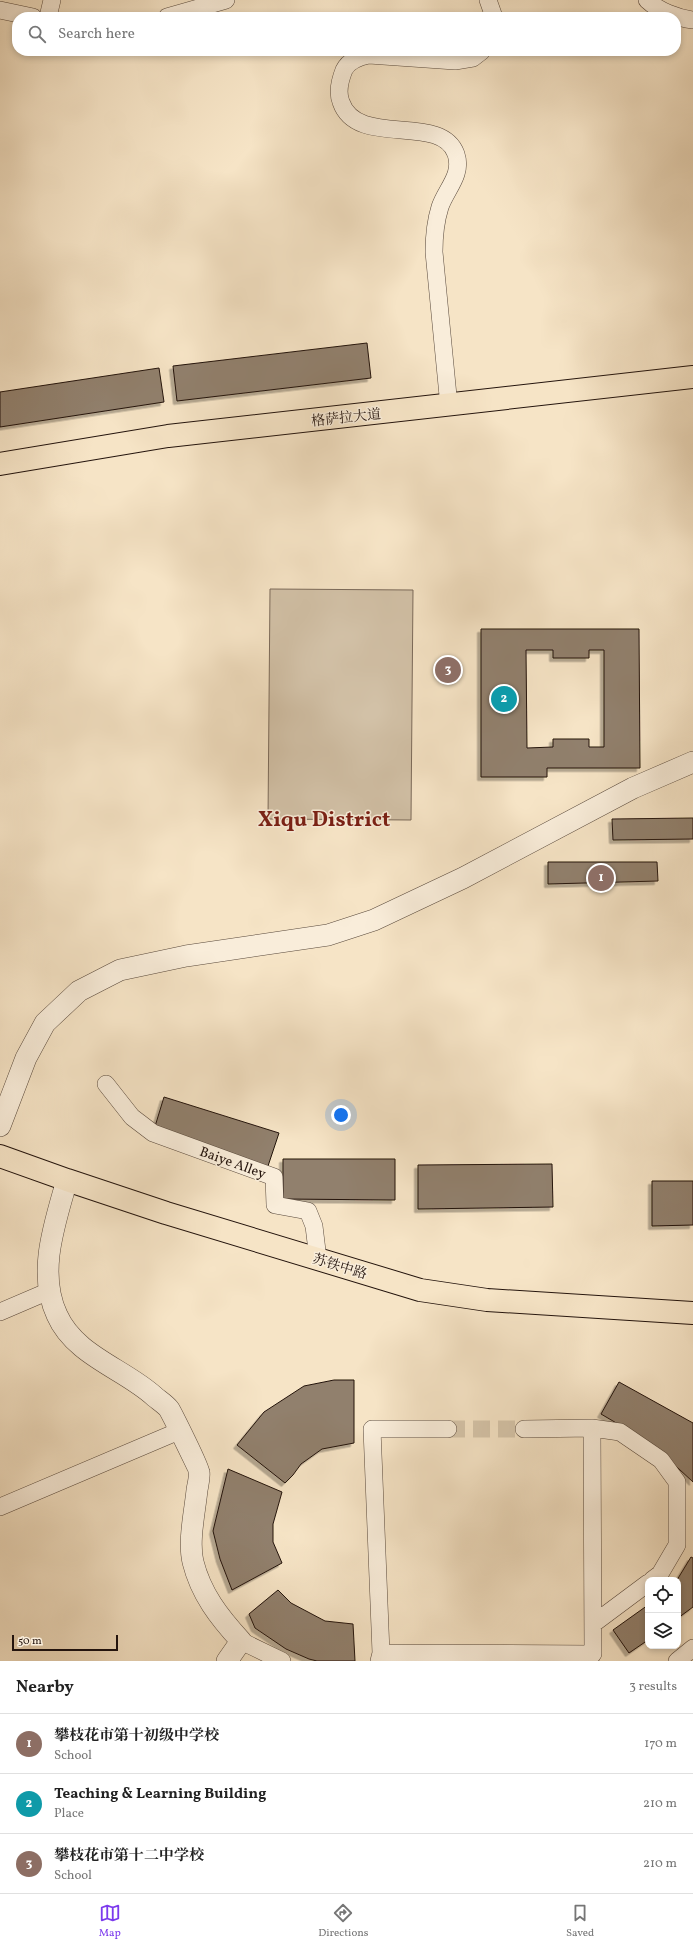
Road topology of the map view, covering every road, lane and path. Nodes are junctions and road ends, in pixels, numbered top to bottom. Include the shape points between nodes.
1 (52, 0) edge
2 (226, 0) edge
3 (488, 0) edge
4 (647, 0) edge
5 (0, 10) edge
6 (49, 12) edge
7 (184, 12) edge
8 (492, 12) edge
9 (667, 12) edge
10 (12, 13) edge
11 (681, 18) edge
12 (693, 20) edge
13 (364, 56) edge
14 (383, 56) edge
15 (476, 56) edge
16 (693, 377) edge
17 (449, 406) junction
18 (0, 464) edge
19 (693, 762) edge
20 (106, 1084) dead end
21 (0, 1126) edge
22 (0, 1156) edge
23 (67, 1180) junction
24 (318, 1259) junction
25 (49, 1291) junction
26 (0, 1312) edge
27 (693, 1313) edge
28 (592, 1428) junction
29 (448, 1429) tunnel mouth
30 (524, 1429) tunnel mouth
31 (179, 1431) junction
32 (0, 1507) edge
33 (656, 1577) edge
34 (645, 1585) edge
35 (593, 1624) junction
36 (241, 1641) junction
37 (693, 1648) edge
38 (380, 1657) edge
39 (596, 1658) edge
40 (226, 1661) edge
41 (282, 1661) edge
42 (677, 1661) edge

1 - 6 street
2 - 7 street
3 - 8 street
4 - 9 street
5 - 10 street
11 - 12 street
13 - 17 street via 355,58 346,67 340,79 339,98 344,111 358,122 375,128 432,134 447,141 456,153 458,167 454,183 441,205 434,227 434,252
14 - 15 street via 455,61
16 - 17 main road, 格萨拉大道
17 - 18 main road, 格萨拉大道 via 168,436
19 - 21 street via 633,788 463,878 374,920 328,935 186,956 120,970 79,991 45,1023 26,1058
20 - 24 street, Baiye Alley via 132,1118 153,1133 274,1177 275,1205 308,1211 314,1226
22 - 23 main road, 苏铁中路
23 - 24 main road, 苏铁中路
23 - 25 street via 52,1235 48,1265
24 - 27 main road, 苏铁中路 via 420,1290 487,1300
25 - 26 street
25 - 31 street via 57,1316 72,1338 149,1391 169,1409
28 - 30 street
28 - 33 street via 620,1432 661,1460 677,1482 677,1544
28 - 35 street
29 - 38 street via 372,1429
31 - 32 street
31 - 36 street via 199,1471 192,1530 193,1560 201,1588 216,1613
34 - 35 street
35 - 39 street
36 - 40 street
36 - 41 street
37 - 42 street
38 - 39 street

